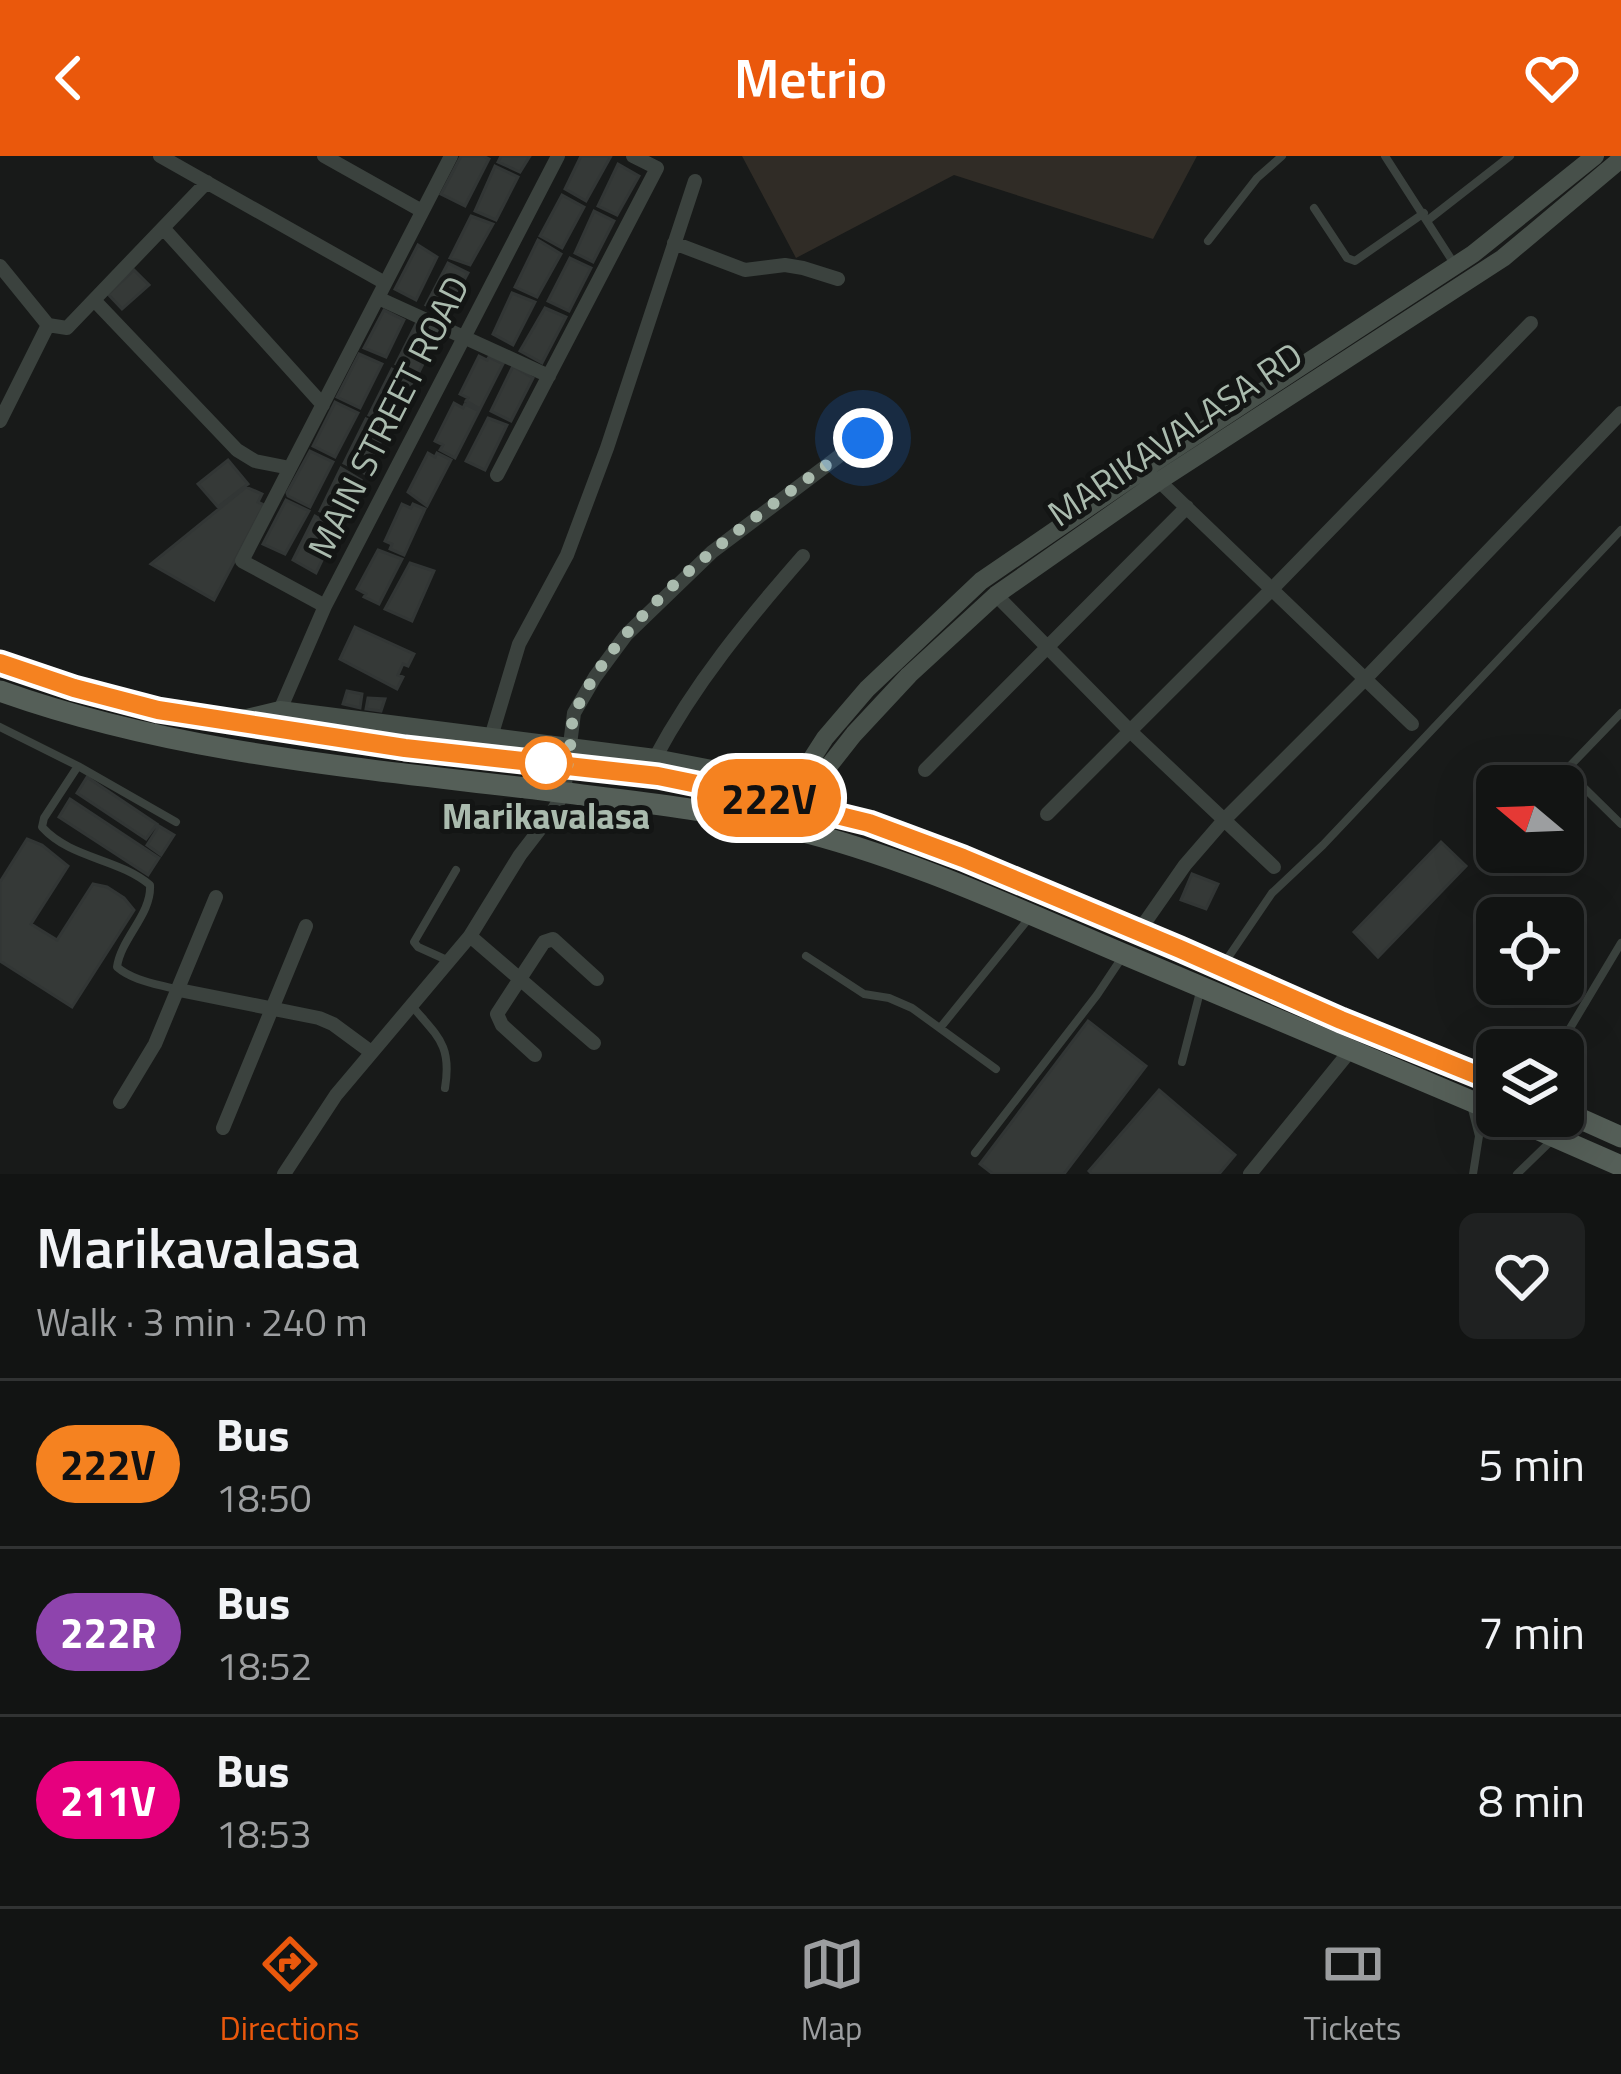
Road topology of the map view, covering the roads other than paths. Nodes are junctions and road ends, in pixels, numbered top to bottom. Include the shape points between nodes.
1 (160, 156) edge
2 (324, 156) edge
3 (451, 156) edge
4 (557, 156) edge
5 (634, 156) edge
6 (1282, 156) edge
7 (1385, 156) edge
8 (1510, 156) edge
9 (1595, 156) edge
10 (1621, 159) edge
11 (207, 182) junction
12 (695, 182) dead end
13 (1315, 208) dead end
14 (422, 211) junction
15 (1426, 217) junction
16 (164, 229) junction
17 (1208, 241) dead end
18 (674, 243) junction
19 (0, 266) edge
20 (1456, 266) junction
21 (838, 279) dead end
22 (386, 283) junction
23 (1428, 296) junction
24 (378, 298) junction
25 (94, 299) junction
26 (1531, 323) dead end
27 (48, 325) junction
28 (464, 337) junction
29 (549, 376) junction
30 (322, 405) junction
31 (1621, 413) edge
32 (0, 421) edge
33 (863, 438) dead end
34 (290, 468) junction
35 (497, 476) dead end
36 (1160, 481) junction
37 (1187, 507) junction
38 (1621, 530) edge
39 (802, 556) dead end
40 (1272, 589) junction
41 (996, 595) junction
42 (325, 606) junction
43 (1046, 646) junction
44 (0, 663) edge
45 (1365, 679) junction
46 (0, 691) edge
47 (280, 710) junction
48 (1621, 713) edge
49 (229, 722) junction
50 (1412, 724) dead end
51 (0, 727) edge
52 (1130, 731) junction
53 (491, 737) junction
54 (570, 756) junction
55 (656, 758) junction
56 (78, 766) junction
57 (925, 770) dead end
58 (564, 792) junction
59 (799, 796) junction
60 (1047, 814) dead end
61 (1224, 820) junction
62 (176, 822) dead end
63 (1621, 824) edge
64 (1274, 867) dead end
65 (456, 870) dead end
66 (216, 897) dead end
67 (1032, 914) junction
68 (306, 926) dead end
69 (1138, 931) junction
70 (470, 936) junction
71 (1621, 943) edge
72 (1124, 954) junction
73 (806, 956) dead end
74 (450, 961) junction
75 (1222, 967) junction
76 (520, 977) junction
77 (597, 979) dead end
78 (1202, 987) junction
79 (179, 990) junction
80 (412, 1006) junction
81 (271, 1009) junction
82 (940, 1028) junction
83 (1570, 1029) edge
84 (594, 1043) dead end
85 (1350, 1051) junction
86 (371, 1052) junction
87 (535, 1055) dead end
88 (1182, 1062) dead end
89 (996, 1069) dead end
90 (1476, 1075) edge
91 (445, 1088) dead end
92 (1470, 1100) junction
93 (120, 1102) dead end
94 (1476, 1103) edge
95 (1584, 1120) edge
96 (223, 1128) dead end
97 (1621, 1137) edge
98 (1557, 1138) joint
99 (975, 1153) dead end
100 (1621, 1166) edge
101 (284, 1174) edge
102 (1250, 1174) edge
103 (1473, 1174) edge
104 (1517, 1174) edge

1 - 11 street
2 - 14 street
3 - 14 street
4 - 28 street, MAIN STREET ROAD
5 - 29 street via 657,168
6 - 17 lane
7 - 15 lane
8 - 15 lane
9 - 20 street, MARIKAVALASA RD
10 - 23 street, MARIKAVALASA RD via 1526,241
11 - 16 street
11 - 22 street
12 - 18 street
13 - 15 lane via 1355,261
14 - 22 street
15 - 20 lane
16 - 25 street
16 - 30 street
18 - 21 street via 735,268 803,268
18 - 53 street via 607,448 567,555 519,644
19 - 27 street
20 - 23 street, MARIKAVALASA RD
22 - 24 street
23 - 36 street, MARIKAVALASA RD
23 - 59 street, MARIKAVALASA RD via 1189,440 981,581 825,738
24 - 28 street
24 - 30 street
25 - 27 street via 67,328
25 - 34 street via 236,450
26 - 40 street
27 - 32 street
28 - 29 street
28 - 42 street, MAIN STREET ROAD
29 - 35 street
30 - 34 street
31 - 45 street
33 - 54 street via 712,552 626,635 574,713
34 - 42 street via 242,561
36 - 37 street
36 - 41 street, MARIKAVALASA RD
37 - 40 street
37 - 43 street
38 - 75 lane via 1273,893
39 - 55 street via 705,675
40 - 45 street
40 - 52 street
41 - 43 street
41 - 59 street, MARIKAVALASA RD
42 - 47 street, MAIN STREET ROAD
43 - 52 street
43 - 57 street
44 - 49 main road via 99,695
45 - 50 street
45 - 61 street
46 - 58 main road via 172,739
47 - 49 street
47 - 53 street
48 - 63 lane via 1566,770
49 - 54 main road via 405,748
51 - 56 lane
52 - 60 street
52 - 61 street
53 - 54 street
54 - 55 street
54 - 58 street
54 - 59 main road
55 - 59 street
56 - 62 lane
56 - 79 lane via 42,827 151,885 117,967
58 - 67 main road via 790,828
58 - 70 street
59 - 69 main road
61 - 64 street
61 - 69 street
65 - 74 lane via 414,942
66 - 79 street
67 - 72 main road
67 - 82 lane
68 - 81 street
69 - 75 main road
70 - 74 street
70 - 76 street
71 - 83 lane
72 - 78 main road
72 - 99 lane
73 - 82 lane via 864,994 899,1002
74 - 80 street
75 - 90 main road
76 - 77 street via 553,939
76 - 84 street
76 - 87 street via 498,1020
78 - 85 main road
78 - 88 lane
79 - 81 street
79 - 93 street
80 - 86 street
80 - 91 lane via 444,1047
81 - 86 street via 333,1024
81 - 96 street
82 - 89 lane
85 - 92 main road
85 - 102 street
86 - 101 street
92 - 94 main road
92 - 103 lane via 1479,1136
95 - 97 main road
98 - 100 main road
98 - 104 lane

